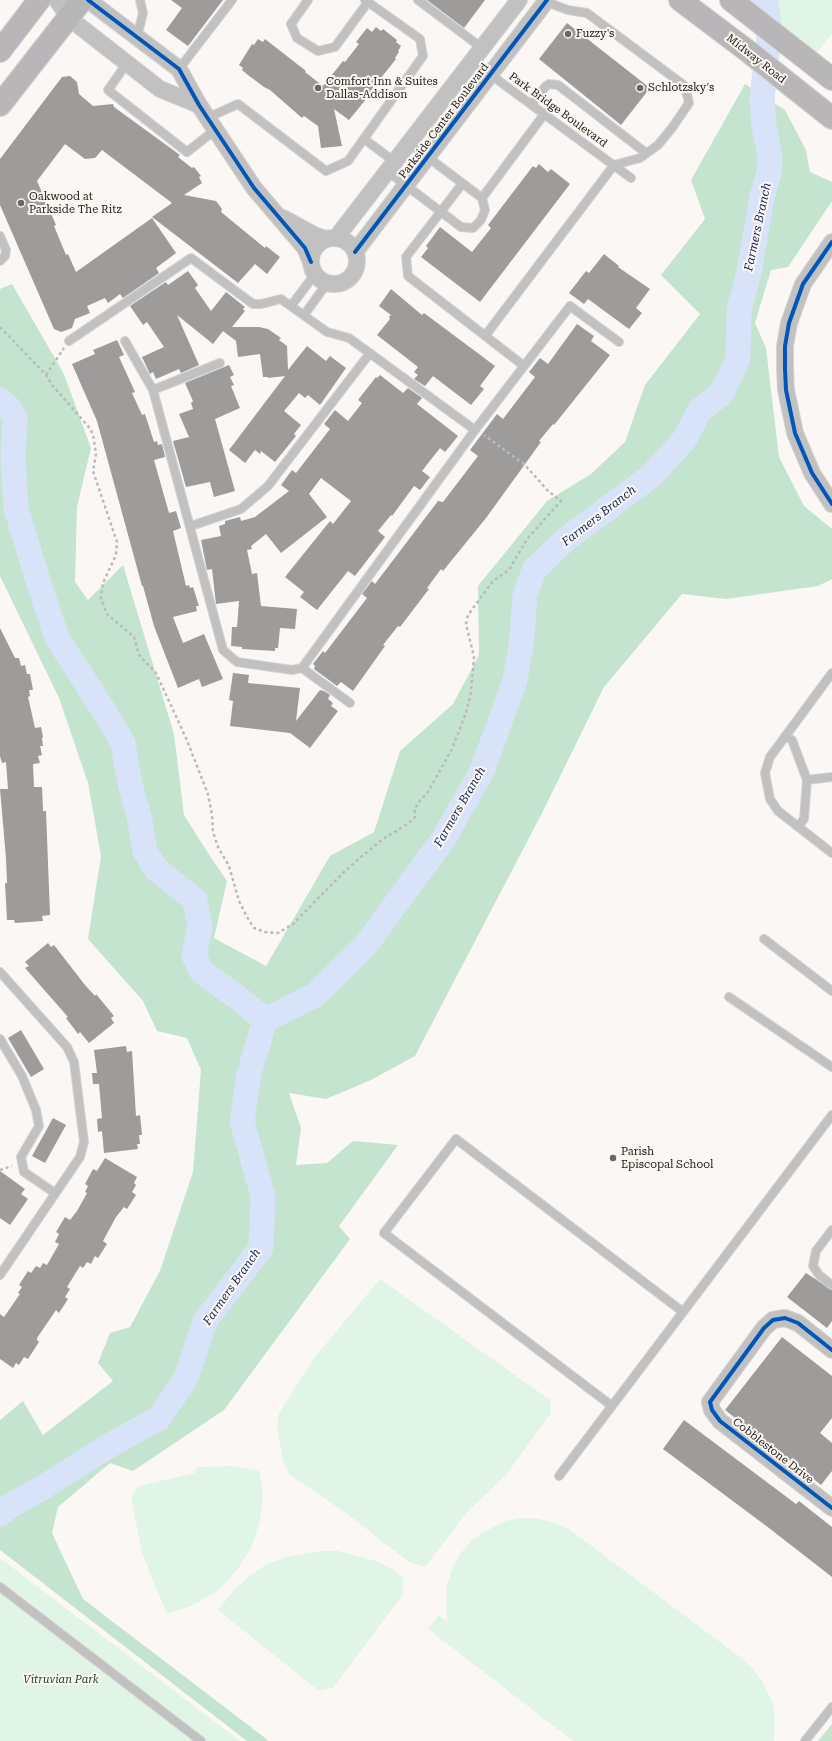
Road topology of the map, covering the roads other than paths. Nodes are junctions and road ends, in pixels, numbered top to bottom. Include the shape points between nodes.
1 (39, 0) edge
2 (57, 0) edge
3 (82, 0) edge
4 (88, 0) edge
5 (140, 0) edge
6 (232, 0) edge
7 (308, 0) edge
8 (418, 0) edge
9 (519, 0) edge
10 (680, 0) edge
11 (731, 0) edge
12 (367, 1) edge
13 (545, 1) edge
14 (69, 18) junction
15 (137, 37) junction
16 (0, 51) edge
17 (477, 54) junction
18 (127, 63) junction
19 (179, 69) junction
20 (491, 74) junction
21 (832, 79) edge
22 (532, 104) junction
23 (0, 105) edge
24 (545, 113) junction
25 (207, 118) junction
26 (832, 118) edge
27 (364, 139) junction
28 (409, 143) junction
29 (646, 153) junction
30 (428, 157) junction
31 (614, 165) junction
32 (391, 167) junction
33 (631, 178) dead end
34 (462, 184) junction
35 (406, 185) junction
36 (482, 198) junction
37 (441, 211) junction
38 (278, 216) junction
39 (0, 236) edge
40 (331, 239) junction
41 (832, 242) edge
42 (355, 252) junction
43 (0, 261) edge
44 (318, 273) junction
45 (291, 306) junction
46 (304, 315) junction
47 (485, 336) junction
48 (69, 341) road end
49 (125, 341) dead end
50 (619, 342) dead end
51 (370, 353) junction
52 (220, 363) dead end
53 (524, 366) junction
54 (152, 390) junction
55 (475, 430) junction
56 (832, 504) edge
57 (191, 526) junction
58 (302, 668) junction
59 (832, 673) edge
60 (350, 703) dead end
61 (785, 736) junction
62 (832, 777) edge
63 (807, 780) junction
64 (798, 827) junction
65 (832, 853) edge
66 (764, 938) dead end
67 (1, 976) edge
68 (832, 991) edge
69 (729, 997) dead end
70 (0, 1039) edge
71 (832, 1067) edge
72 (832, 1115) edge
73 (55, 1193) junction
74 (832, 1230) edge
75 (0, 1275) edge
76 (832, 1285) edge
77 (683, 1312) junction
78 (832, 1350) edge
79 (612, 1406) junction
80 (559, 1476) dead end
81 (832, 1508) edge
82 (0, 1587) edge
83 (832, 1707) edge
84 (201, 1741) edge
85 (805, 1741) edge

1 - 16 main road
2 - 14 street
3 - 14 main road
4 - 15 street
5 - 15 lane via 143,13
6 - 19 lane
7 - 12 lane via 291,24 297,38 318,51 335,46
8 - 17 lane, Park Bridge Boulevard
9 - 17 street, Parkside Center Boulevard
10 - 26 main road, Midway Road
11 - 21 main road
12 - 27 lane via 420,39 423,56
13 - 20 street, Parkside Center Boulevard
13 - 29 lane via 568,10 586,13 685,86 689,103 662,141
14 - 18 street
14 - 23 main road
15 - 19 street
17 - 20 lane, Park Bridge Boulevard
17 - 28 street, Parkside Center Boulevard
18 - 25 street via 160,89
18 - 25 lane via 108,90 186,152
19 - 25 street
20 - 22 lane, Park Bridge Boulevard
20 - 30 street, Parkside Center Boulevard
22 - 24 lane, Park Bridge Boulevard
22 - 29 lane via 544,87 549,84 558,85
24 - 31 lane, Park Bridge Boulevard
24 - 36 lane
25 - 27 lane via 238,104 326,171 348,161
25 - 38 street via 254,188
27 - 32 lane
28 - 30 lane
28 - 32 street, Parkside Center Boulevard
29 - 31 lane via 640,158
30 - 34 lane
30 - 35 street, Parkside Center Boulevard
31 - 33 lane, Park Bridge Boulevard
31 - 47 lane
32 - 35 lane
32 - 40 street, Parkside Center Boulevard
34 - 36 lane
34 - 37 lane
35 - 37 lane
35 - 42 street, Parkside Center Boulevard
36 - 37 lane via 485,210 482,220 473,228 461,227
37 - 47 lane via 406,257 408,276
38 - 40 street via 314,235
38 - 44 street via 305,248
39 - 43 lane via 6,250
40 - 42 street via 349,243
40 - 44 street via 319,243 314,249
41 - 56 street via 803,284 789,323 785,369 787,398 795,433 812,474
42 - 44 street via 357,264 354,271 342,282 335,283
44 - 45 lane
44 - 46 lane
45 - 46 lane
45 - 48 lane via 281,299 253,304 191,258
46 - 51 lane via 327,332 349,338
47 - 53 lane
49 - 54 lane
50 - 53 lane via 570,306
51 - 55 lane
51 - 57 lane via 268,486 241,509
52 - 54 lane
53 - 55 lane
54 - 57 lane
55 - 58 lane
57 - 58 lane via 223,650 237,662 292,670
58 - 60 lane
59 - 61 lane
61 - 63 lane via 792,740
61 - 64 lane via 770,757 765,773 770,799 778,811
62 - 63 lane
63 - 64 lane via 804,819
64 - 65 lane
66 - 68 lane
67 - 73 lane via 67,1047 74,1062 84,1142 80,1157
69 - 71 lane
70 - 73 lane via 22,1076 36,1110 39,1126 21,1157 24,1172
72 - 77 lane
73 - 75 lane
74 - 76 lane via 816,1251 813,1266 819,1275
77 - 79 lane
77 - 79 lane via 456,1139 384,1233
78 - 81 street, Cobblestone Drive via 798,1323 785,1318 773,1320 764,1328 710,1402 720,1422
79 - 80 lane
82 - 84 lane
83 - 85 lane

